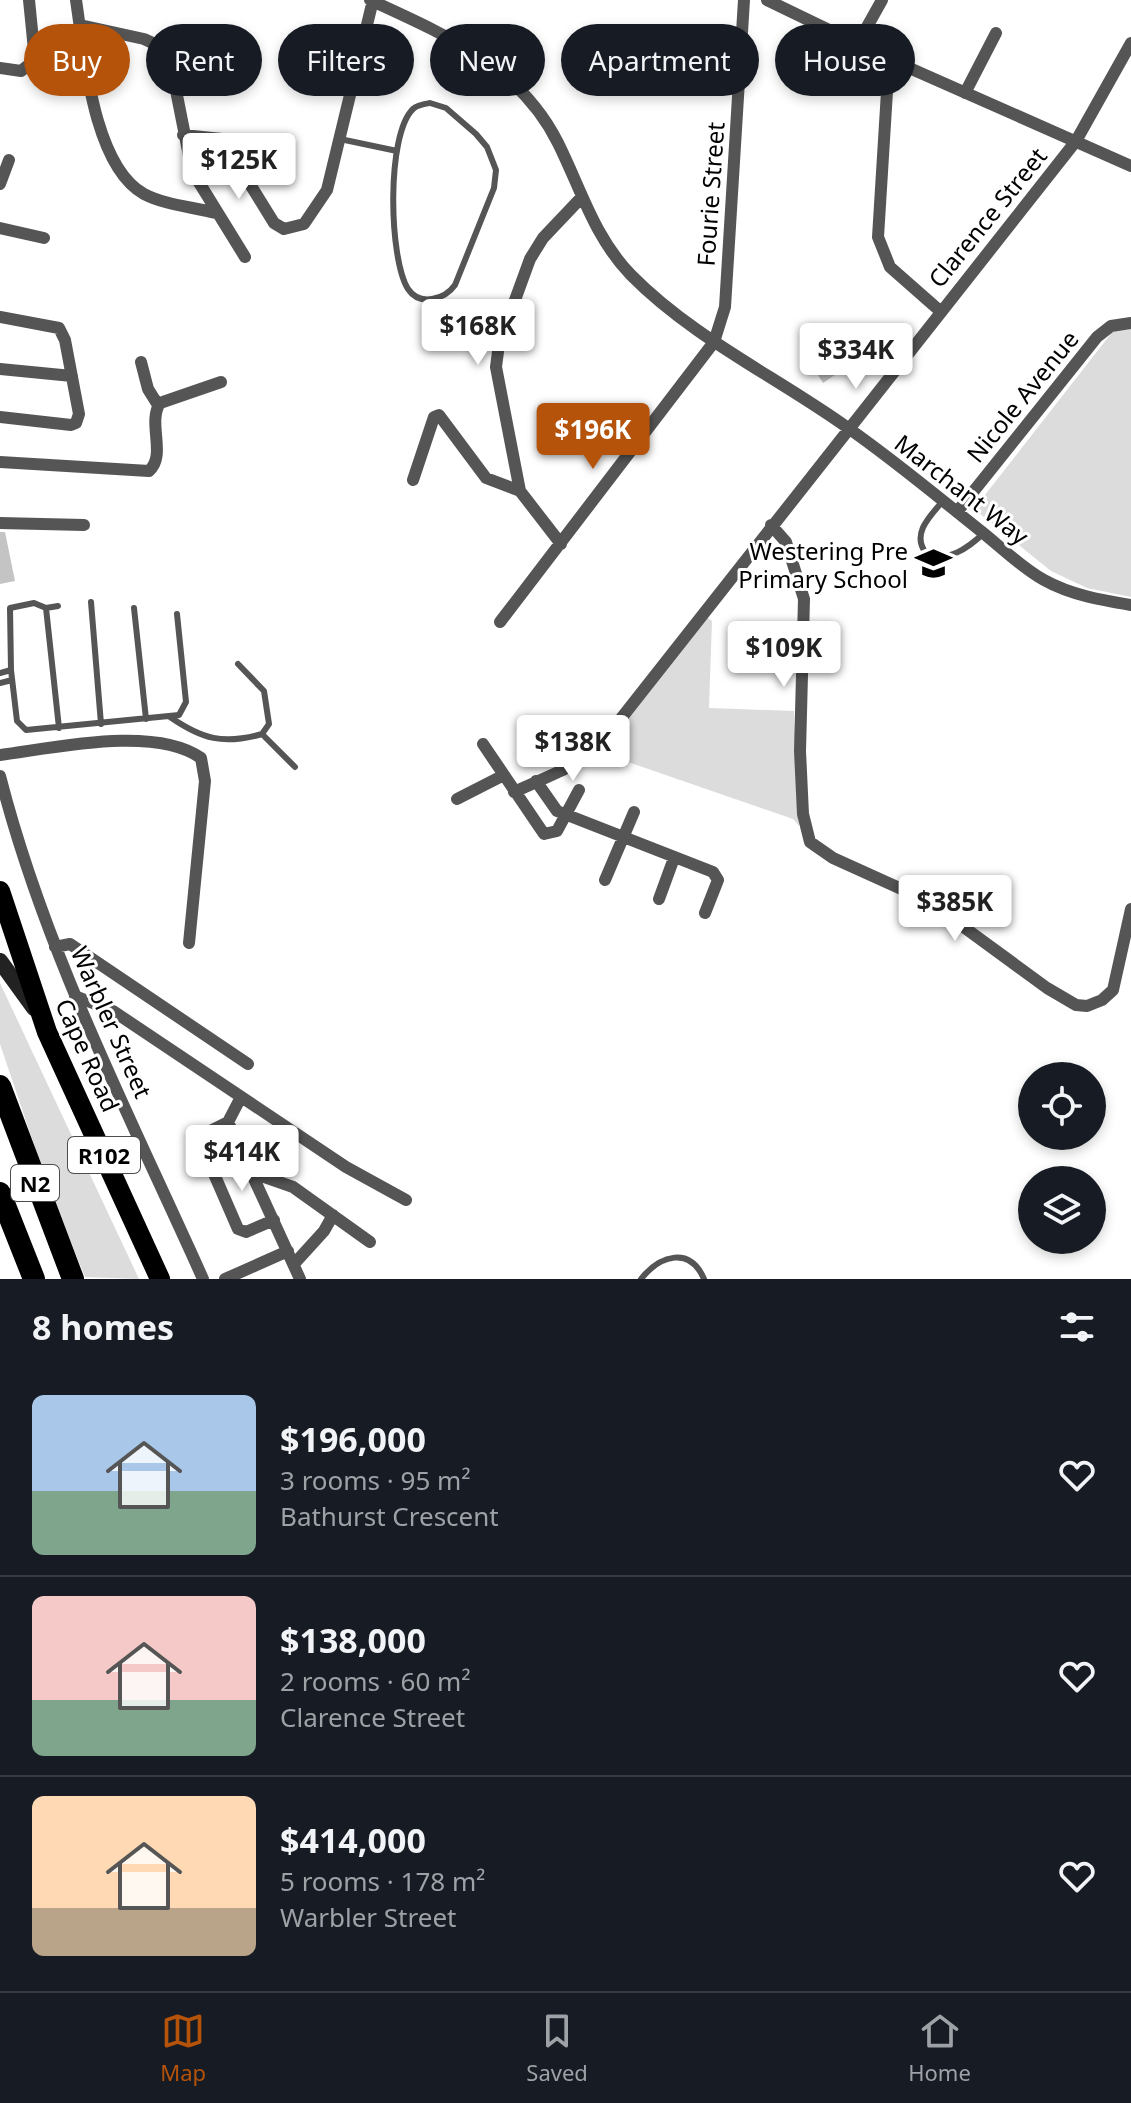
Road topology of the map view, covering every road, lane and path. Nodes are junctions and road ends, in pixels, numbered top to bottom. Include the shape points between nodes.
1 (29, 0) edge
2 (76, 0) edge
3 (372, 0) edge
4 (744, 0) edge
5 (767, 0) edge
6 (882, 0) edge
7 (80, 24) edge
8 (818, 24) edge
9 (869, 24) edge
10 (996, 33) dead end
11 (130, 36) edge
12 (1131, 43) edge
13 (0, 68) edge
14 (915, 71) edge
15 (965, 93) junction
16 (93, 96) edge
17 (887, 96) edge
18 (183, 135) junction
19 (340, 139) junction
20 (1076, 141) junction
21 (397, 151) junction
22 (9, 160) dead end
23 (1131, 166) edge
24 (0, 184) edge
25 (580, 199) junction
26 (216, 213) junction
27 (0, 228) edge
28 (44, 238) dead end
29 (245, 257) dead end
30 (940, 311) junction
31 (0, 317) edge
32 (1131, 323) edge
33 (714, 342) junction
34 (141, 362) dead end
35 (0, 369) edge
36 (72, 376) junction
37 (221, 382) dead end
38 (158, 405) junction
39 (0, 417) edge
40 (849, 428) junction
41 (0, 462) edge
42 (413, 480) dead end
43 (520, 491) junction
44 (943, 501) junction
45 (957, 512) junction
46 (0, 523) edge
47 (84, 525) dead end
48 (771, 525) junction
49 (984, 533) junction
50 (561, 544) junction
51 (91, 602) dead end
52 (1131, 605) edge
53 (58, 606) dead end
54 (46, 608) junction
55 (134, 608) dead end
56 (177, 614) dead end
57 (500, 622) dead end
58 (238, 664) dead end
59 (11, 670) junction
60 (0, 673) edge
61 (12, 680) junction
62 (0, 683) edge
63 (170, 717) junction
64 (146, 719) junction
65 (101, 724) junction
66 (59, 728) junction
67 (262, 734) junction
68 (483, 744) dead end
69 (0, 755) edge
70 (295, 767) dead end
71 (504, 775) junction
72 (0, 776) edge
73 (536, 781) junction
74 (579, 790) dead end
75 (514, 792) junction
76 (457, 799) dead end
77 (634, 812) dead end
78 (565, 815) junction
79 (623, 838) junction
80 (674, 858) junction
81 (605, 880) dead end
82 (0, 891) edge
83 (659, 899) dead end
84 (1131, 909) edge
85 (705, 913) dead end
86 (189, 943) dead end
87 (55, 947) junction
88 (0, 961) edge
89 (75, 996) junction
90 (47, 1032) junction
91 (248, 1064) dead end
92 (0, 1086) edge
93 (241, 1097) junction
94 (228, 1122) junction
95 (253, 1173) junction
96 (0, 1193) edge
97 (406, 1200) dead end
98 (333, 1215) junction
99 (274, 1220) junction
100 (370, 1242) dead end
101 (288, 1251) junction
102 (294, 1264) junction
103 (34, 1279) edge
104 (73, 1279) edge
105 (160, 1279) edge
106 (203, 1279) edge
107 (225, 1279) edge
108 (300, 1279) edge
109 (641, 1279) edge
110 (704, 1279) edge

1 - 13 street via 35,60 21,71
2 - 7 street
3 - 19 street
3 - 25 street, Marchant Way via 459,43 506,75 541,115
4 - 33 street, Fourie Street via 725,307
5 - 8 street
6 - 9 street
10 - 15 street
11 - 18 street via 168,50
12 - 20 street, Clarence Street
14 - 15 street
15 - 20 street
16 - 26 street via 119,170 143,193
17 - 30 street via 878,237 890,267
18 - 19 street via 222,139 278,227 304,224 327,190
18 - 26 street via 192,171
19 - 21 lane
20 - 23 street
20 - 30 street, Clarence Street
21 - 21 lane via 413,109 437,104 476,134 496,170 460,275 450,292 432,299 411,293 399,260 394,217
22 - 24 street
25 - 33 street, Marchant Way via 631,275
25 - 43 street via 537,247 497,355
26 - 29 street
27 - 28 street
30 - 40 street, Clarence Street
31 - 36 street via 59,328
32 - 45 street, Nicole Avenue via 1111,326 1097,337
33 - 40 street, Marchant Way
33 - 50 street
34 - 38 street
35 - 36 street
36 - 39 street via 76,423
37 - 38 street
38 - 41 street via 156,462 149,471
40 - 44 street, Marchant Way
40 - 48 street, Clarence Street
42 - 43 street via 439,415 486,478
43 - 50 street
44 - 45 street, Marchant Way
44 - 49 lane via 921,532 926,553 950,555
45 - 49 street, Marchant Way
46 - 47 street
48 - 73 street, Clarence Street via 597,749
48 - 84 street via 786,542 804,599 800,751 810,842 833,858 928,901 1065,1000 1087,1006 1113,990
49 - 52 street, Marchant Way via 1050,583
50 - 57 street
51 - 65 lane
53 - 54 lane
54 - 59 lane via 34,603 10,608
54 - 66 lane
55 - 64 lane
56 - 63 lane via 186,707
58 - 67 lane via 264,691 269,724
59 - 60 lane
59 - 61 lane
61 - 62 lane
61 - 66 lane via 21,727
63 - 64 lane
63 - 67 lane via 198,736 224,740
64 - 65 lane
65 - 66 lane
67 - 70 lane
68 - 71 street
69 - 86 street via 156,742 201,758 205,781
71 - 75 street
71 - 76 street
72 - 87 street, Warbler Street
73 - 75 street
73 - 78 street via 553,808
74 - 78 street
75 - 78 street via 544,834 557,831
77 - 79 street
78 - 79 street
79 - 80 street
79 - 81 street
80 - 83 street
80 - 85 street via 717,875
82 - 90 main road, Cape Road / R102
87 - 89 street, Warbler Street
87 - 91 street via 70,944
88 - 90 main road
89 - 93 street via 113,1011
89 - 106 street, Warbler Street
90 - 105 main road, Cape Road / R102
92 - 104 highway, N2
93 - 94 street
93 - 97 street
94 - 95 street
94 - 99 street via 198,1137 238,1229 246,1232
95 - 98 street via 293,1187
95 - 99 street
96 - 103 highway, N2
98 - 100 street
98 - 102 street
99 - 101 street
101 - 102 street
101 - 107 street
102 - 108 street
109 - 110 lane via 658,1263 680,1256 695,1263

